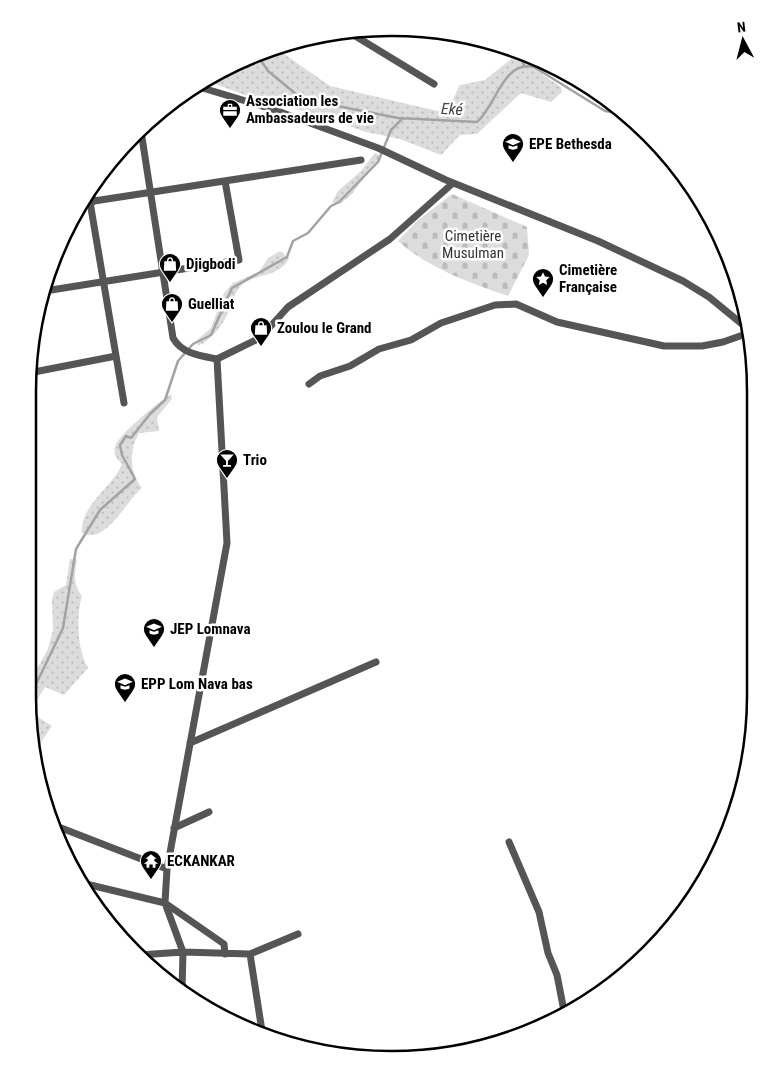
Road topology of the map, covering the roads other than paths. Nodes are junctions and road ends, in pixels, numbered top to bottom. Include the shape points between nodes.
1 (359, 38) edge
2 (434, 84) dead end
3 (206, 89) edge
4 (142, 138) edge
5 (361, 160) dead end
6 (225, 181) junction
7 (454, 182) junction
8 (150, 193) junction
9 (91, 202) joint
10 (161, 271) junction
11 (104, 280) junction
12 (51, 290) edge
13 (740, 323) edge
14 (742, 335) edge
15 (116, 356) junction
16 (218, 358) junction
17 (37, 371) edge
18 (309, 384) dead end
19 (124, 404) dead end
20 (376, 662) dead end
21 (190, 743) junction
22 (209, 812) dead end
23 (62, 828) edge
24 (174, 828) junction
25 (509, 842) dead end
26 (167, 869) junction
27 (91, 885) edge
28 (165, 903) junction
29 (298, 934) dead end
30 (183, 952) junction
31 (148, 954) edge
32 (225, 954) junction
33 (250, 954) junction
34 (182, 982) edge
35 (563, 1006) edge
36 (261, 1026) edge

1 - 2 street
3 - 7 street via 272,109 378,148
4 - 8 street
5 - 6 street
6 - 8 street
6 - 10 street via 239,260
7 - 13 street via 657,268 709,297
7 - 16 street via 390,240 288,307 260,338
8 - 9 street
8 - 10 street
9 - 11 street
10 - 11 street
10 - 16 street via 177,345 188,352
11 - 12 street
11 - 15 street
14 - 18 street via 702,346 664,346 565,325 516,304 495,305 441,323 412,340 379,349
15 - 17 street
15 - 19 street
16 - 21 street via 227,543
20 - 21 street
21 - 24 street
22 - 24 street
23 - 26 street
24 - 26 street
25 - 35 street via 538,912
26 - 28 street
27 - 28 street
28 - 30 street
28 - 32 street via 224,944
29 - 33 street
30 - 31 street
30 - 32 street
30 - 34 street
32 - 33 street
33 - 36 street

